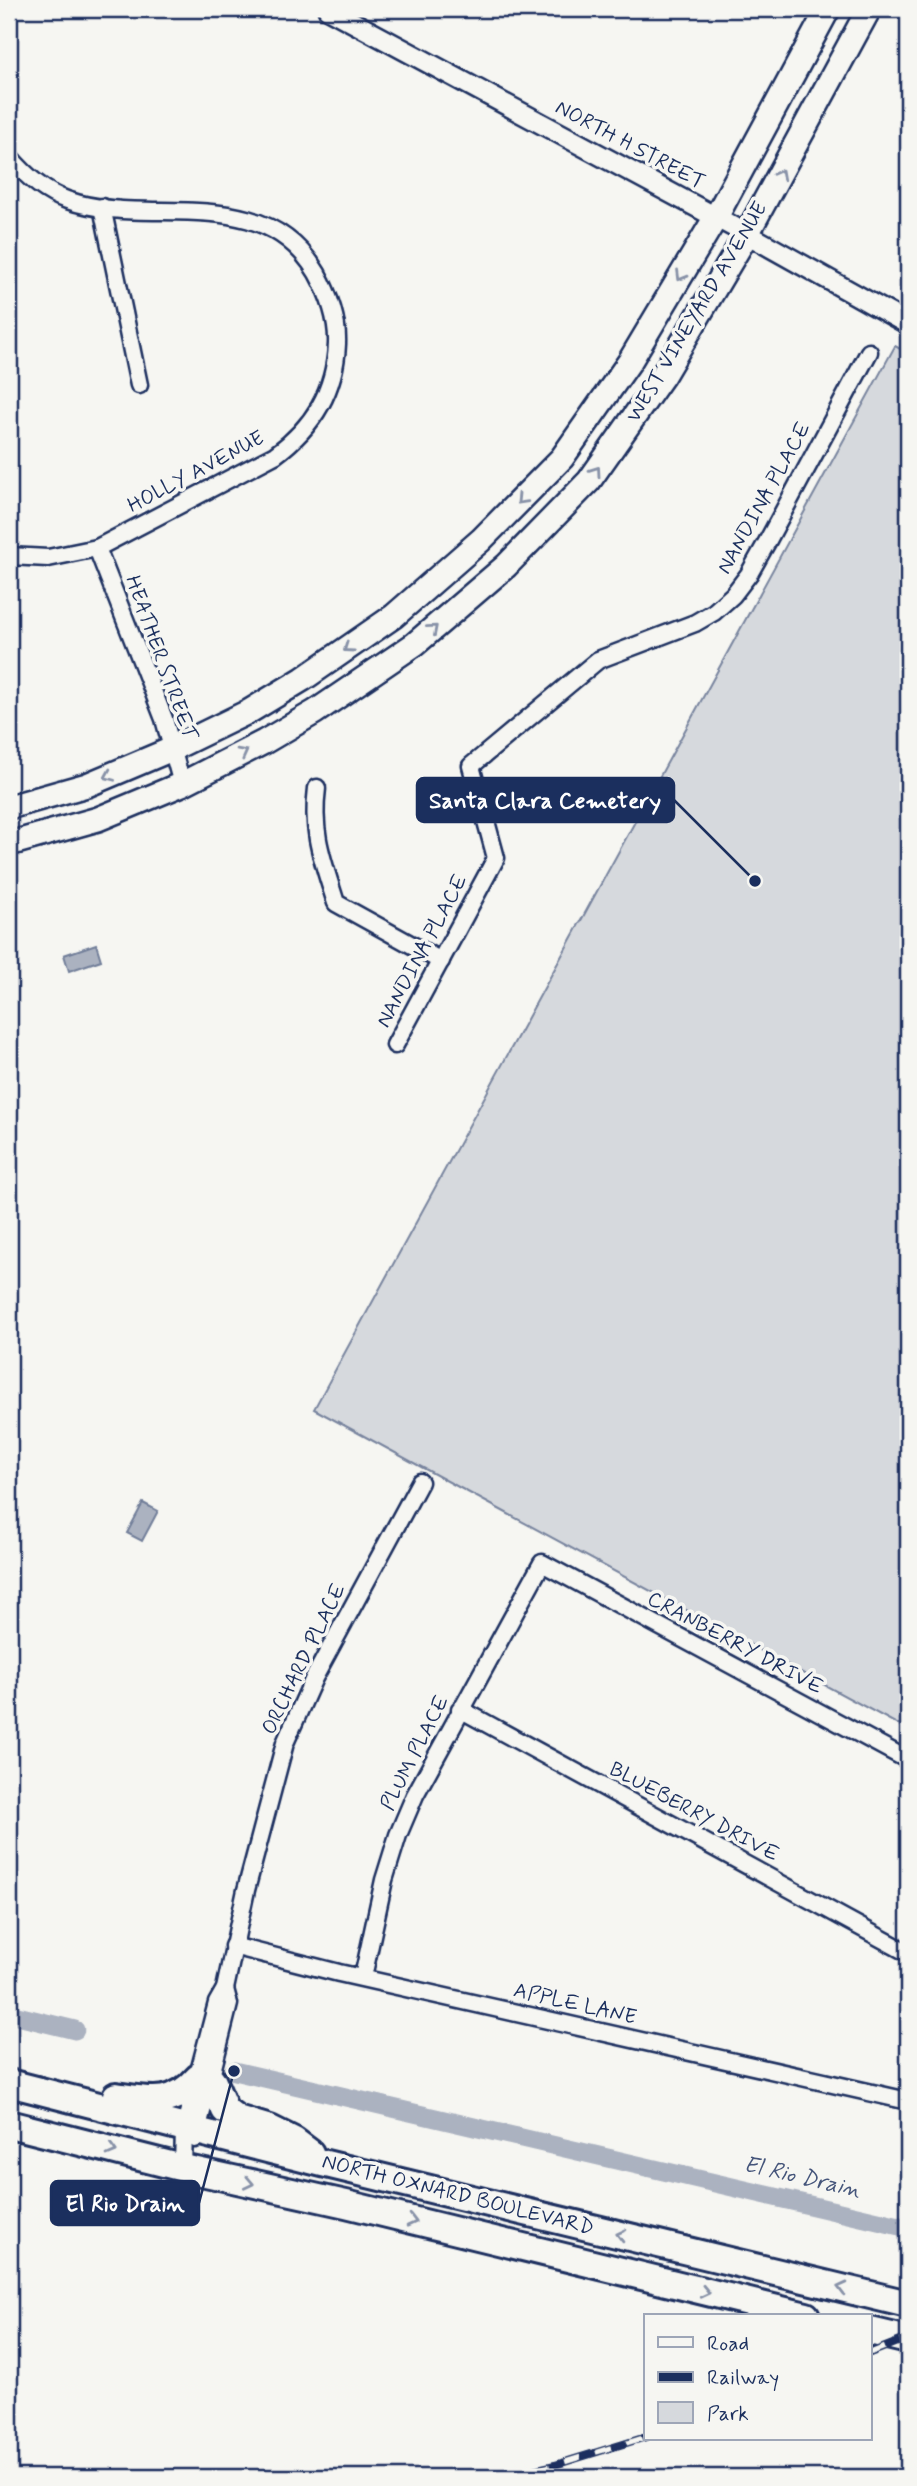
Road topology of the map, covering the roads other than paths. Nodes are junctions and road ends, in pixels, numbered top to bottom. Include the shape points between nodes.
1 (328, 9) edge
2 (828, 9) edge
3 (869, 9) edge
4 (9, 156) edge
5 (102, 207) junction
6 (716, 217) junction
7 (747, 234) junction
8 (908, 324) edge
9 (869, 352) dead end
10 (139, 385) dead end
11 (97, 548) junction
12 (9, 556) edge
13 (172, 749) junction
14 (182, 784) junction
15 (317, 788) dead end
16 (9, 807) edge
17 (9, 844) edge
18 (442, 961) junction
19 (395, 1045) dead end
20 (420, 1482) dead end
21 (542, 1563) joint
22 (460, 1709) junction
23 (908, 1760) edge
24 (233, 1946) junction
25 (908, 1952) edge
26 (363, 1977) junction
27 (205, 2079) junction
28 (9, 2080) edge
29 (908, 2101) edge
30 (9, 2124) edge
31 (191, 2130) junction
32 (322, 2163) junction
33 (183, 2168) junction
34 (908, 2304) edge
35 (798, 2314) edge
36 (872, 2331) edge
37 (908, 2340) edge

1 - 6 street, NORTH H STREET
2 - 6 main road, WEST VINEYARD AVENUE
7 -> 3 main road, WEST VINEYARD AVENUE
4 - 5 street, HOLLY AVENUE via 43,189 66,200
5 - 10 street
5 - 11 street, HOLLY AVENUE via 229,214 275,232 296,247 326,289 338,339 324,402 296,440
6 - 7 street, NORTH H STREET
6 -> 13 main road, WEST VINEYARD AVENUE via 630,361 562,458 481,540 394,616 303,679
7 - 8 street, NORTH H STREET
14 -> 7 main road, WEST VINEYARD AVENUE via 315,712 415,644 506,566 589,481 662,377
9 - 18 street, NANDINA PLACE via 761,553 733,595 695,623 598,660 471,766 496,858
11 - 12 street, HOLLY AVENUE via 48,558
11 - 13 street, HEATHER STREET
13 - 14 street, HEATHER STREET
13 -> 16 main road, WEST VINEYARD AVENUE via 86,785
14 - 17 main road, WEST VINEYARD AVENUE via 98,818
15 - 18 street via 316,836 337,903
18 - 19 street, NANDINA PLACE
20 - 24 street, ORCHARD PLACE via 314,1678 285,1743
21 - 22 street, PLUM PLACE
21 - 23 street, CRANBERRY DRIVE
22 - 25 street, BLUEBERRY DRIVE
22 - 26 street, PLUM PLACE via 398,1835
24 - 26 street, APPLE LANE
24 - 27 street, ORCHARD PLACE via 225,1989 217,2003
26 - 29 street, APPLE LANE
27 - 28 main road via 156,2102
27 - 31 street, ORCHARD PLACE
27 - 32 main road via 225,2110 237,2119 294,2141
28 - 31 main road, NORTH OXNARD BOULEVARD
30 -> 33 main road, NORTH OXNARD BOULEVARD
31 - 32 main road, NORTH OXNARD BOULEVARD
31 - 33 street, ORCHARD PLACE
34 -> 32 main road, NORTH OXNARD BOULEVARD
33 -> 35 main road, NORTH OXNARD BOULEVARD
36 - 37 main road

